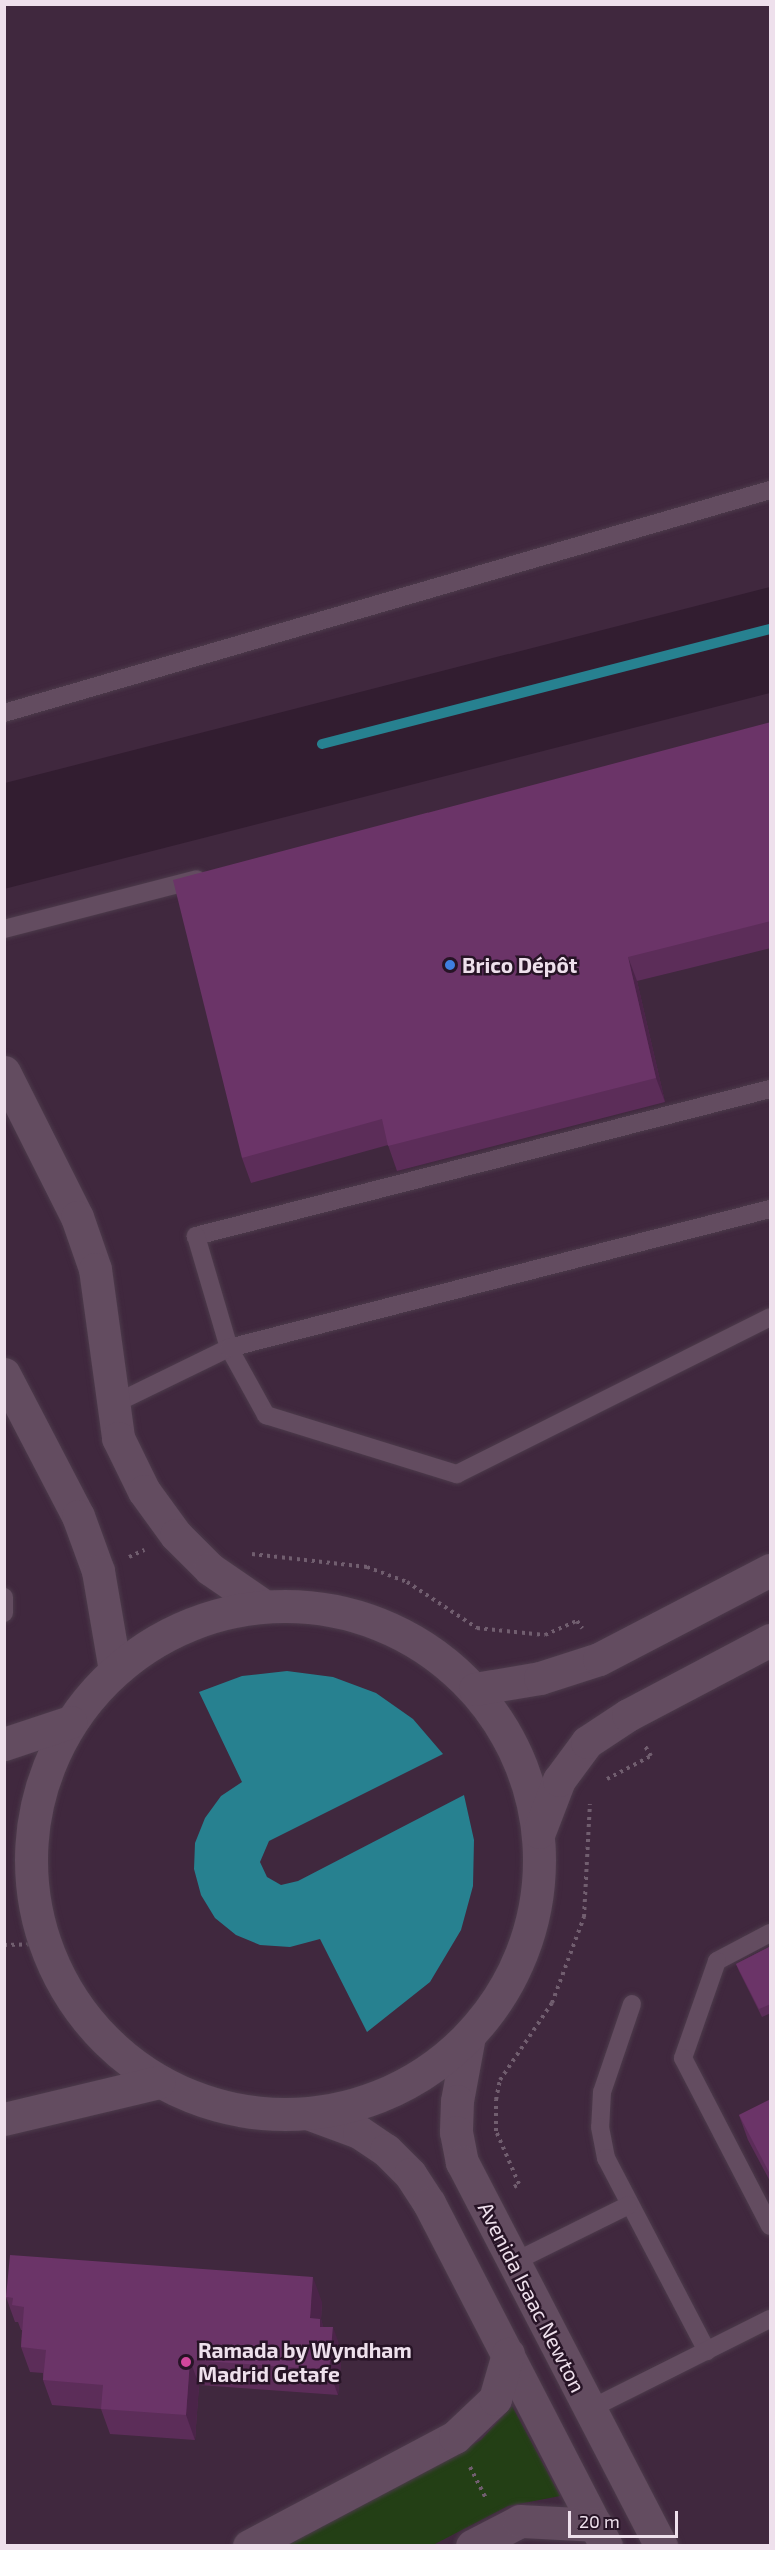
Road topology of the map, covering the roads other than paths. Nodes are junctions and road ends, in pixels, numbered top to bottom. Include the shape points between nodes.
1 (771, 490) edge
2 (4, 713) edge
3 (213, 875) edge
4 (4, 929) edge
5 (4, 1072) edge
6 (771, 1089) edge
7 (771, 1209) edge
8 (771, 1317) edge
9 (229, 1348) junction
10 (4, 1374) edge
11 (114, 1404) junction
12 (771, 1570) edge
13 (4, 1597) edge
14 (264, 1606) junction
15 (4, 1613) edge
16 (771, 1640) edge
17 (115, 1670) junction
18 (475, 1689) junction
19 (70, 1722) junction
20 (4, 1744) edge
21 (539, 1832) junction
22 (771, 1934) edge
23 (632, 2004) dead end
24 (469, 2036) junction
25 (159, 2082) junction
26 (310, 2114) junction
27 (4, 2119) edge
28 (629, 2205) junction
29 (771, 2226) edge
30 (514, 2262) junction
31 (771, 2319) edge
32 (707, 2351) junction
33 (508, 2354) junction
34 (590, 2409) junction
35 (601, 2535) edge
36 (249, 2546) edge
37 (472, 2546) edge
38 (661, 2546) edge

1 - 2 lane
3 - 4 lane
5 - 11 street via 77,1217 95,1269
6 - 9 lane via 196,1236
7 - 9 lane
8 - 9 lane via 457,1474 266,1415
9 - 11 lane
10 - 17 street via 78,1516 98,1571
11 - 14 street via 118,1438 144,1491 176,1535 210,1569
12 - 18 street via 599,1659 540,1678
13 - 15 lane
14 - 17 street via 209,1617 158,1639
14 - 18 street via 325,1608 378,1622 431,1651
16 - 21 street via 628,1715 587,1742 559,1780
17 - 19 street
18 - 21 street via 506,1731 528,1779
19 - 20 street
19 - 25 street via 41,1783 29,1848 35,1913 44,1944 77,2009 115,2051
21 - 24 street via 539,1884 524,1950 499,1998
22 - 29 lane via 717,1961 683,2058
23 - 28 lane via 602,2092 600,2127 606,2158
24 - 26 street via 421,2075 365,2102
24 - 30 street, Avenida Isaac Newton via 457,2101 456,2132 462,2162
25 - 26 street via 205,2102 258,2114
25 - 27 street
26 - 33 street via 359,2132 386,2150 410,2174
28 - 30 lane
28 - 32 lane
30 - 34 street, Avenida Isaac Newton
31 - 32 lane
32 - 34 lane
33 - 35 street
33 - 36 street via 495,2399 455,2437
34 - 38 street, Avenida Isaac Newton
35 - 37 street via 520,2521

